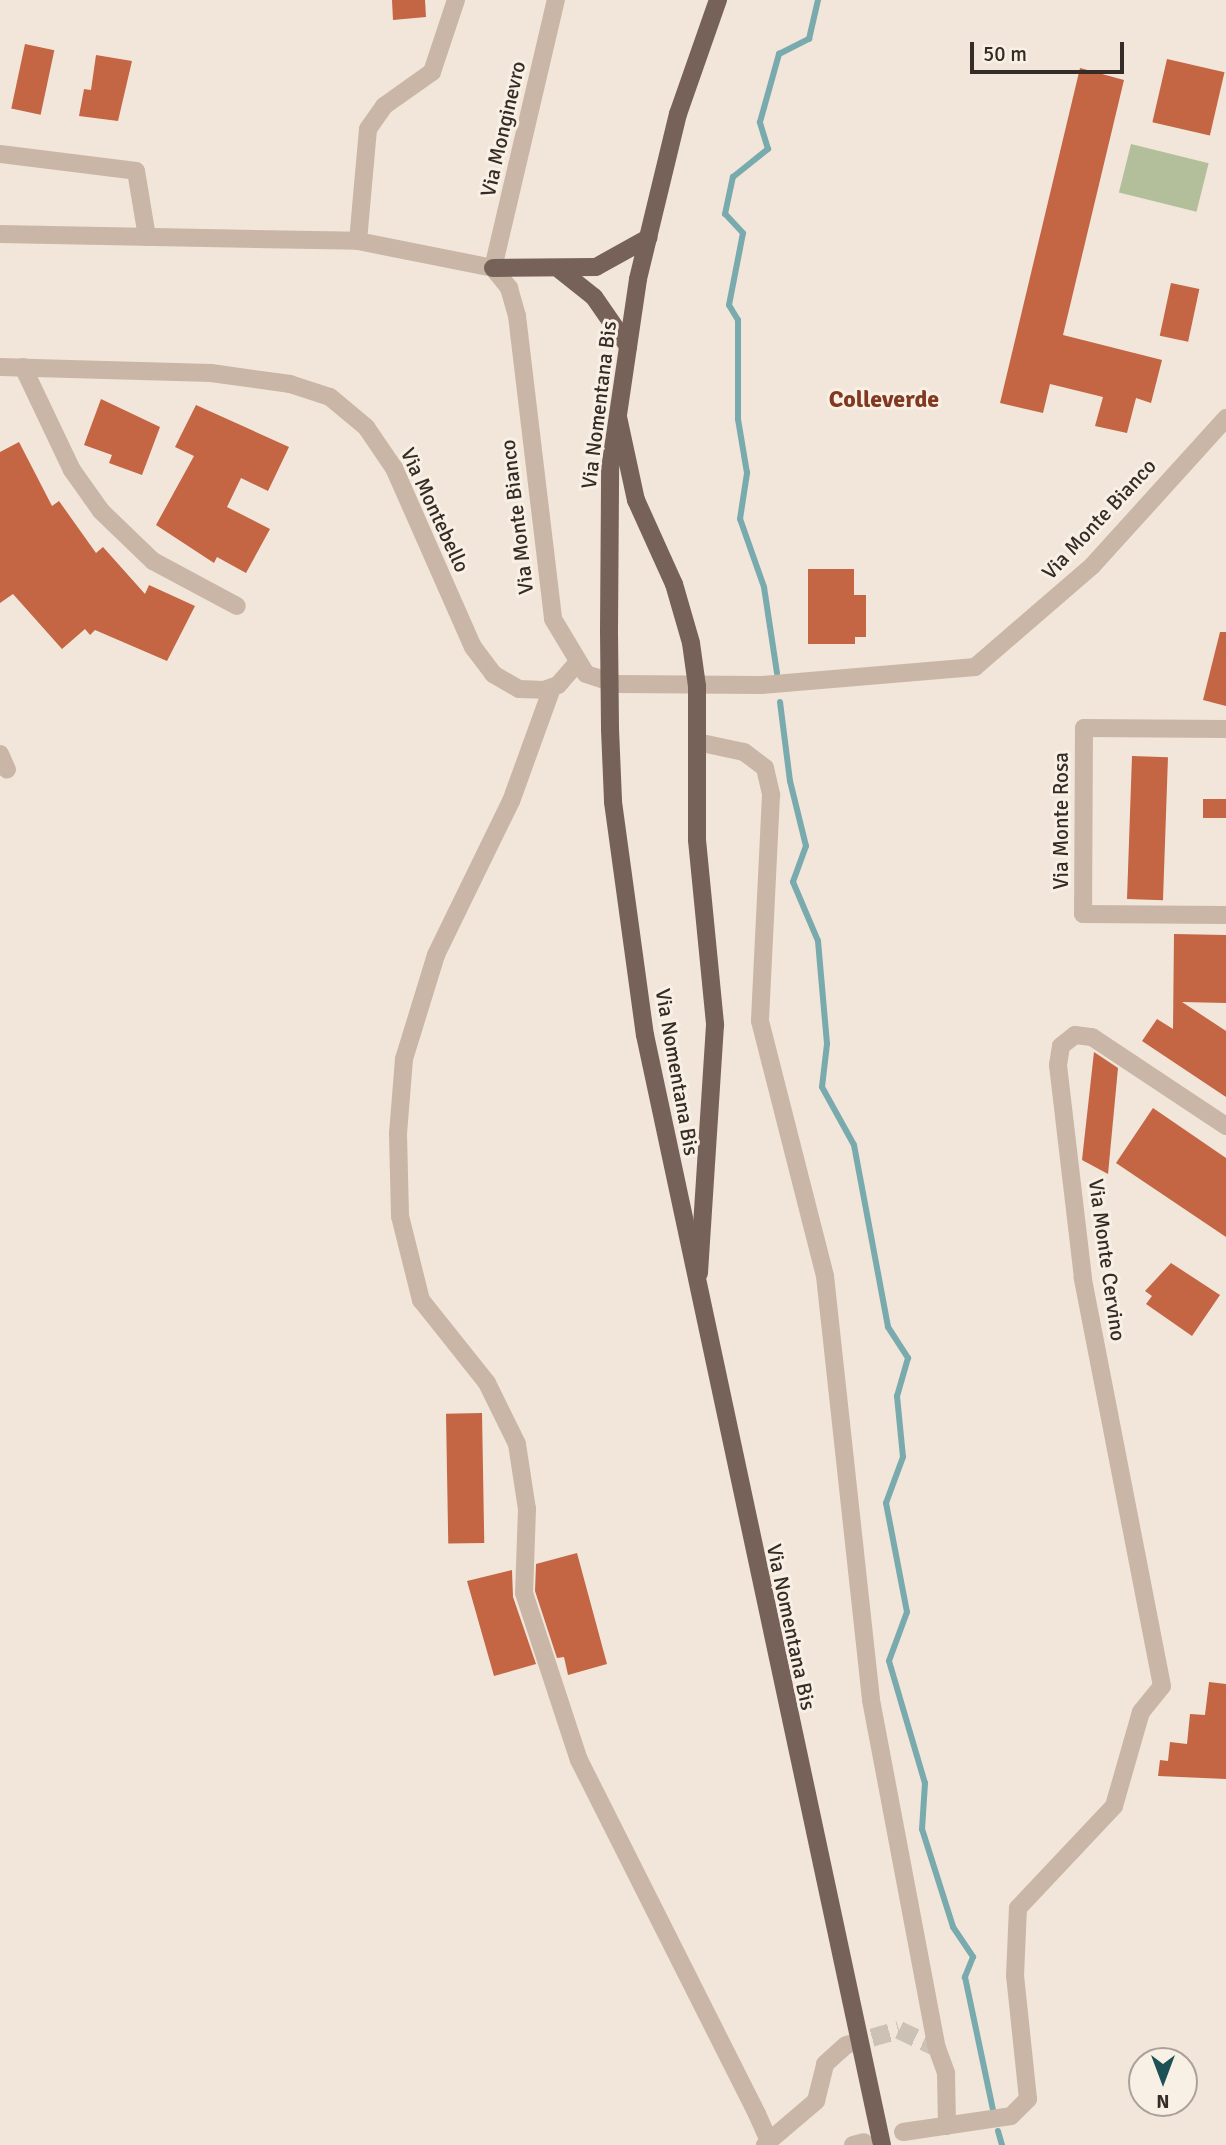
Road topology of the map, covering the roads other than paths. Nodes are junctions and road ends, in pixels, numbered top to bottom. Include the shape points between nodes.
1 (456, 0) edge
2 (556, 0) edge
3 (718, 0) edge
4 (0, 153) edge
5 (0, 234) edge
6 (147, 237) junction
7 (648, 238) junction
8 (358, 241) junction
9 (493, 268) junction
10 (560, 270) junction
11 (628, 346) junction
12 (0, 368) edge
13 (23, 368) junction
14 (618, 417) junction
15 (1226, 418) edge
16 (237, 606) dead end
17 (578, 662) junction
18 (697, 686) junction
19 (552, 688) junction
20 (1226, 729) edge
21 (697, 742) junction
22 (1226, 915) edge
23 (1226, 1126) edge
24 (697, 1297) junction
25 (846, 2045) tunnel mouth
26 (947, 2126) junction
27 (903, 2132) dead end
28 (767, 2143) edge
29 (882, 2145) edge

1 - 8 street via 432,72 384,106 368,128
2 - 9 street, Via Monginevro
3 - 7 main road, Via Nomentana Bis via 678,114
4 - 6 street via 136,171
5 - 6 street
6 - 8 street
7 - 10 main road via 596,267
7 - 11 main road, Via Nomentana Bis
8 - 9 street
9 - 10 main road
9 - 17 street, Via Monte Bianco via 509,289 517,316 547,587 560,635
10 - 11 main road via 594,297
11 - 14 main road, Via Nomentana Bis
12 - 13 street, Via Montebello
13 - 16 street via 72,470 101,511 153,561
13 - 19 street, Via Montebello via 239,375 300,386 336,400 366,427 394,468 482,662 510,686
14 - 18 main road via 636,500 674,584 691,643
14 - 24 main road, Via Nomentana Bis, bridge via 610,469 613,802 645,1035
15 - 18 street, Via Monte Bianco via 1092,566 975,667 891,677
17 - 18 street, Via Monte Bianco via 586,674 616,684
17 - 19 street
18 - 21 main road
19 - 28 street via 511,802 436,955 404,1059 398,1134 400,1216 421,1300 487,1383 517,1444 527,1509 524,1593 579,1760
20 - 22 street, Via Monte Rosa via 1084,728 1083,914
21 - 24 main road via 697,840 715,1025
21 - 26 street via 744,752 765,768 771,795 760,1021 825,1276 872,1700 937,2048 946,2073
23 - 26 street, Via Monte Cervino via 1092,1037 1075,1035 1061,1046 1058,1065 1083,1278 1163,1672 1162,1686 1141,1712 1114,1806 1018,1908 1015,1976 1028,2099 1011,2116
24 - 29 main road, Via Nomentana Bis
25 - 28 street via 825,2064 816,2101
26 - 27 street

